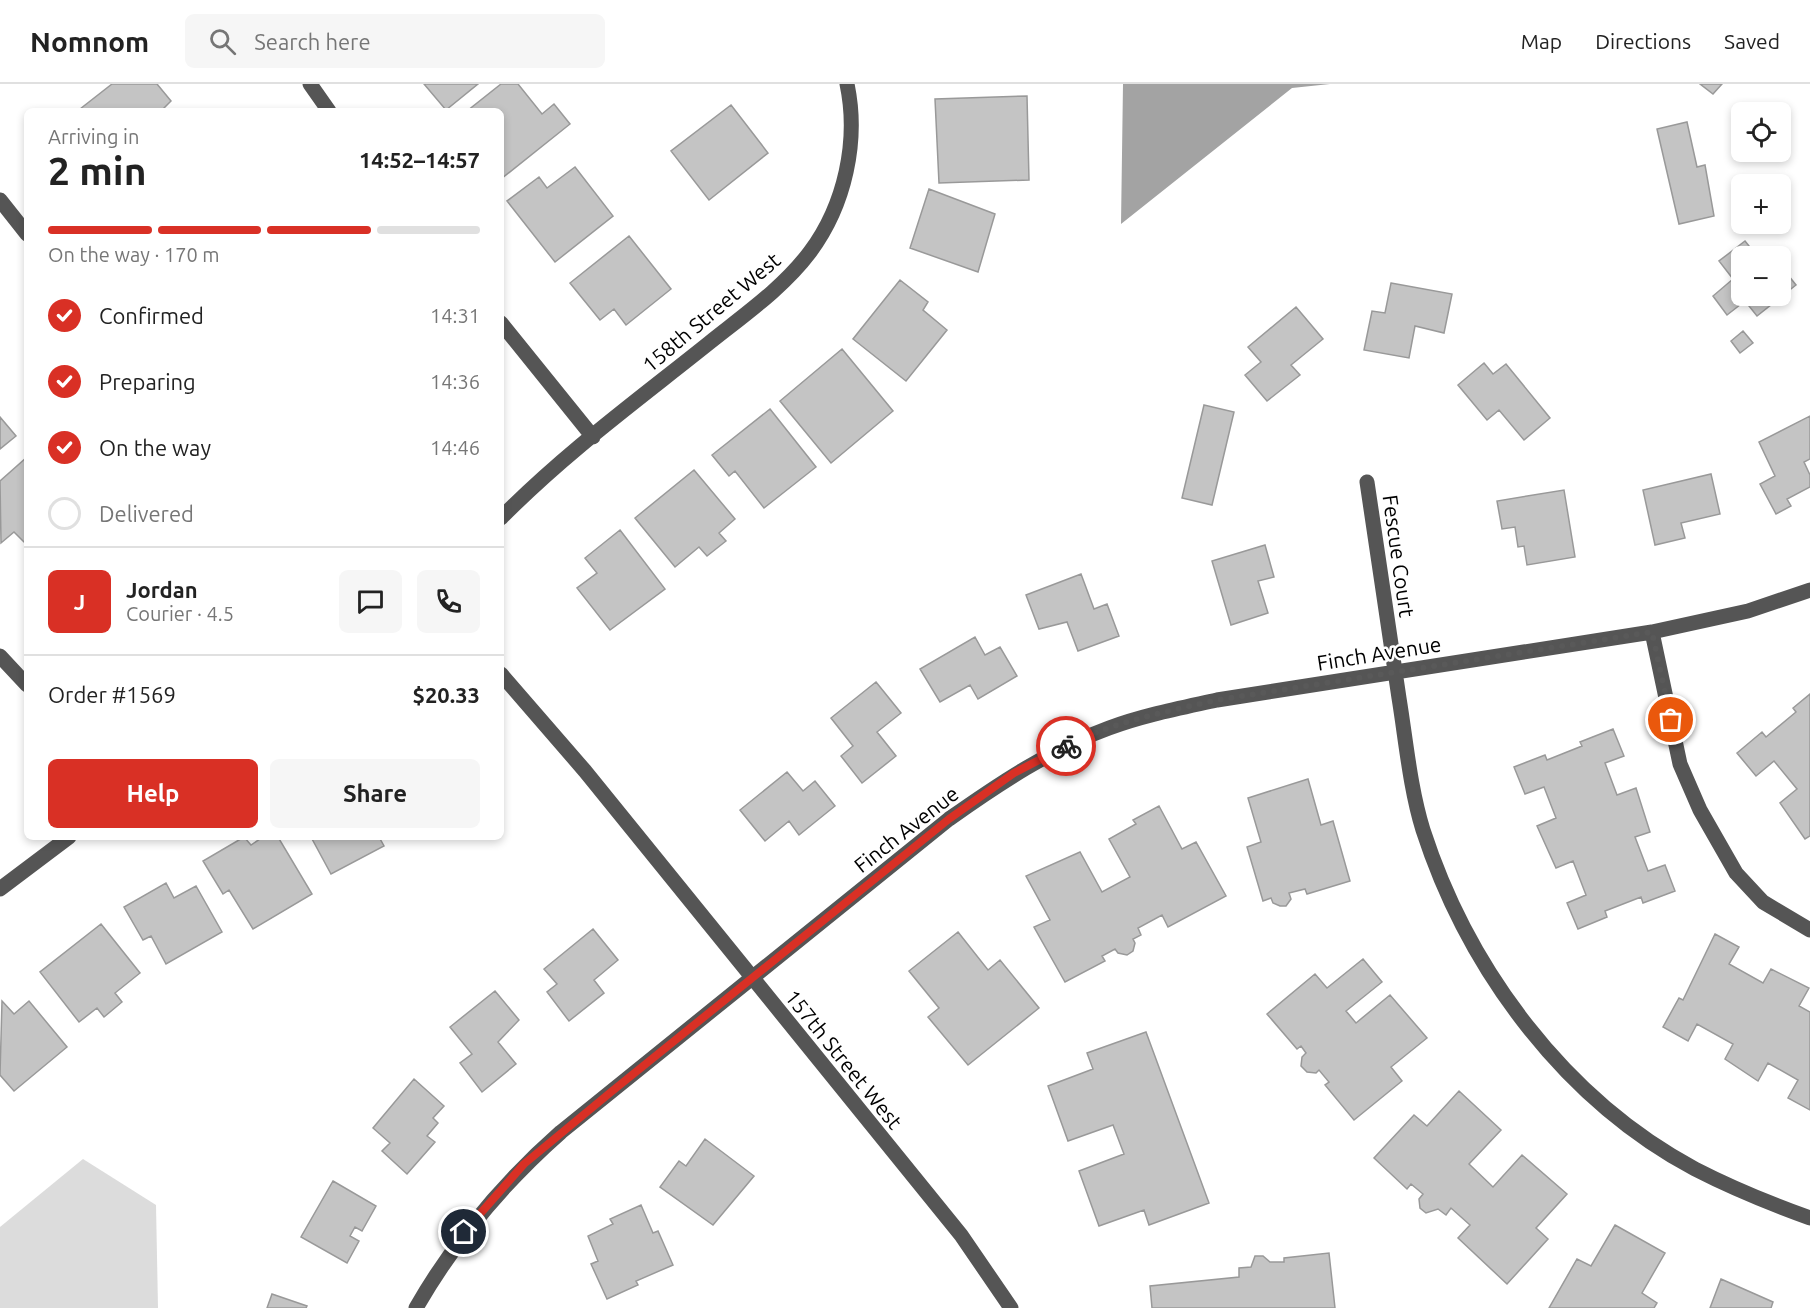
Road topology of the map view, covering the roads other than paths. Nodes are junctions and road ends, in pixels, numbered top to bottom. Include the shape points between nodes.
1 (310, 84) edge
2 (846, 84) edge
3 (327, 108) edge
4 (0, 200) edge
5 (24, 230) edge
6 (504, 327) edge
7 (593, 437) junction
8 (1367, 482) dead end
9 (504, 515) edge
10 (1810, 590) edge
11 (1652, 632) junction
12 (0, 656) edge
13 (1395, 672) junction
14 (504, 677) edge
15 (24, 682) edge
16 (65, 840) edge
17 (0, 889) edge
18 (1810, 930) edge
19 (751, 979) junction
20 (1810, 1218) edge
21 (416, 1308) edge
22 (1011, 1308) edge

1 - 3 street
2 - 7 street, 158th Street West via 851,119 846,175 830,219 811,251 772,292
4 - 5 street
6 - 7 street
7 - 9 street, 158th Street West
8 - 13 street, Fescue Court
10 - 11 street, Finch Avenue via 1748,611
11 - 13 street, Finch Avenue
11 - 18 street via 1680,764 1700,810 1736,873 1762,902
12 - 15 street
13 - 19 street, Finch Avenue via 1205,703 1148,716 1072,744 1014,773 949,819
13 - 20 street via 1423,828 1450,902 1482,964 1529,1028 1582,1087 1636,1131 1694,1168
14 - 19 street, 157th Street West via 585,771
16 - 17 street
19 - 21 street, Finch Avenue via 524,1164 464,1232
19 - 22 street, 157th Street West via 961,1235

